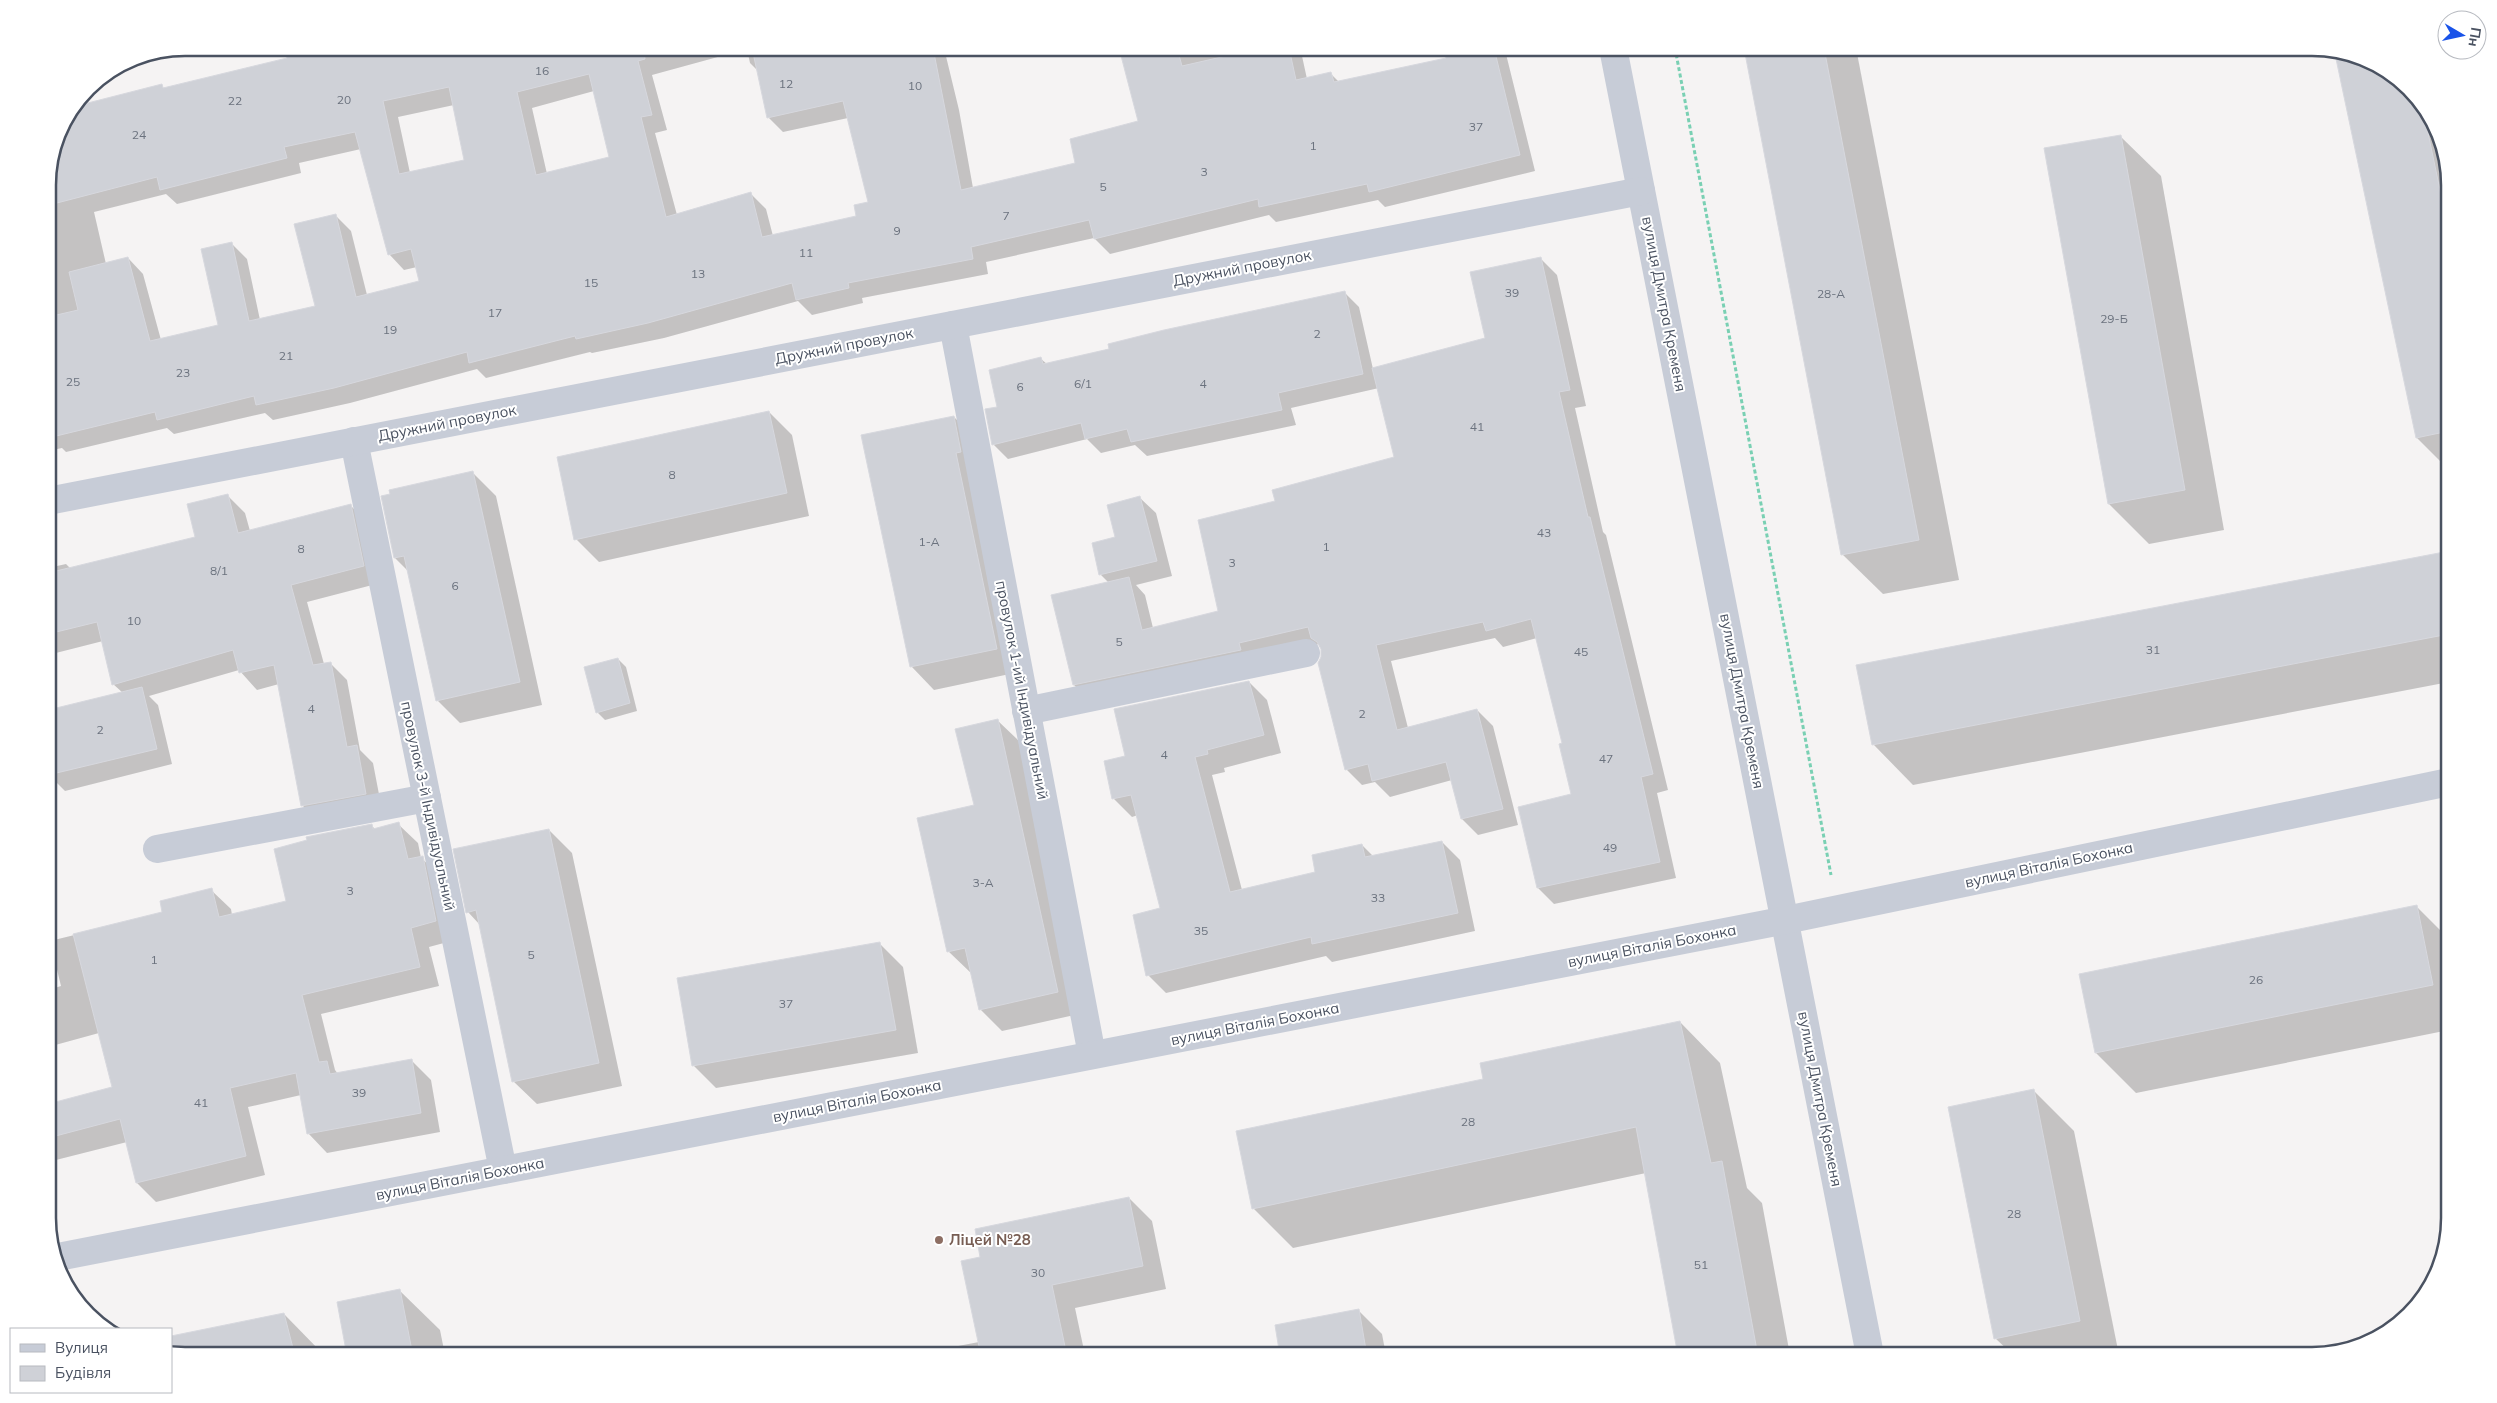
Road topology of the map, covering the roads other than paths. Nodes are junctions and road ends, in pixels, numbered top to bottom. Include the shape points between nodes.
1 (1615, 56) edge
2 (1641, 191) junction
3 (953, 325) junction
4 (354, 441) junction
5 (57, 499) edge
6 (1306, 653) dead end
7 (1026, 711) junction
8 (2441, 784) edge
9 (427, 798) junction
10 (157, 849) dead end
11 (1786, 920) junction
12 (1092, 1055) junction
13 (503, 1170) junction
14 (62, 1256) edge
15 (1868, 1347) edge

1 - 2 street, вулиця Дмитра Кременя
2 - 3 street, Дружний провулок
2 - 11 street, вулиця Дмитра Кременя
3 - 4 street, Дружний провулок
3 - 7 street, провулок 1-ий Індивідуальний
4 - 5 street, Дружний провулок
4 - 9 street, провулок 3-й Індивідуальний
6 - 7 street
7 - 12 street, провулок 1-ий Індивідуальний
8 - 11 street, вулиця Віталія Бохонка
9 - 10 street
9 - 13 street, провулок 3-й Індивідуальний
11 - 12 street, вулиця Віталія Бохонка
11 - 15 street, вулиця Дмитра Кременя
12 - 13 street, вулиця Віталія Бохонка
13 - 14 street, вулиця Віталія Бохонка

